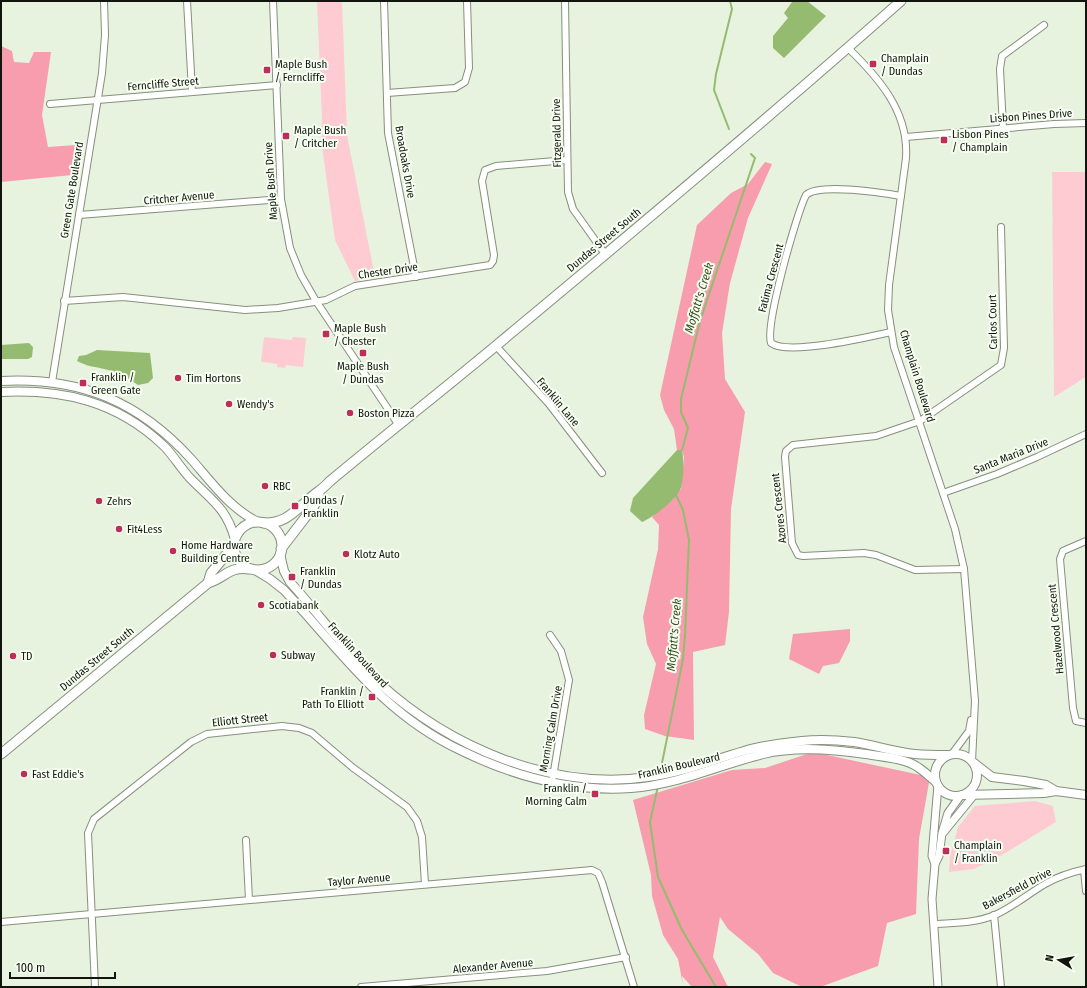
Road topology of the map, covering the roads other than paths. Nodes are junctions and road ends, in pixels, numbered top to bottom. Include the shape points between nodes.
1 (104, 1) edge
2 (188, 1) edge
3 (273, 1) edge
4 (384, 1) edge
5 (467, 1) edge
6 (565, 1) edge
7 (901, 1) edge
8 (1044, 25) dead end
9 (848, 48) junction
10 (276, 84) junction
11 (192, 91) junction
12 (387, 93) junction
13 (98, 100) junction
14 (50, 104) dead end
15 (1086, 123) edge
16 (1003, 128) junction
17 (906, 137) junction
18 (567, 160) junction
19 (901, 196) junction
20 (281, 200) junction
21 (79, 215) junction
22 (1001, 227) dead end
23 (605, 254) junction
24 (416, 278) junction
25 (64, 301) junction
26 (316, 301) junction
27 (891, 332) junction
28 (496, 346) junction
29 (1, 381) edge
30 (52, 382) junction
31 (1, 392) edge
32 (920, 421) junction
33 (398, 424) junction
34 (1086, 434) edge
35 (602, 473) dead end
36 (319, 493) junction
37 (943, 493) junction
38 (260, 523) junction
39 (1086, 541) edge
40 (234, 542) junction
41 (281, 552) junction
42 (252, 569) junction
43 (964, 569) junction
44 (208, 583) junction
45 (550, 634) dead end
46 (974, 701) junction
47 (1086, 723) edge
48 (1, 754) edge
49 (950, 754) junction
50 (973, 762) junction
51 (553, 774) junction
52 (552, 783) junction
53 (937, 784) junction
54 (1056, 791) junction
55 (961, 795) junction
56 (974, 795) junction
57 (1086, 795) edge
58 (942, 833) junction
59 (246, 840) dead end
60 (935, 864) junction
61 (1085, 870) edge
62 (425, 884) junction
63 (1086, 891) edge
64 (249, 900) junction
65 (91, 914) junction
66 (994, 915) junction
67 (1, 922) edge
68 (934, 924) junction
69 (626, 958) junction
70 (95, 987) edge
71 (361, 987) edge
72 (634, 987) edge
73 (938, 987) edge
74 (1001, 987) edge

1 - 13 street, Green Gate Boulevard via 105,54
2 - 11 street
3 - 10 street, Maple Bush Drive
4 - 12 street, Broadoaks Drive
5 - 12 street via 469,68 466,82 455,88
6 - 18 street, Fitzgerald Drive
7 - 9 main road, Dundas Street South
8 - 16 street via 1002,56 1000,70
9 - 17 street, Champlain Boulevard via 859,58 893,102
9 - 23 main road, Dundas Street South
10 - 11 street, Ferncliffe Street
10 - 20 street, Maple Bush Drive
11 - 13 street, Ferncliffe Street
12 - 24 street, Broadoaks Drive via 388,133
13 - 14 street, Ferncliffe Street
13 - 21 street, Green Gate Boulevard
15 - 16 street, Lisbon Pines Drive
16 - 17 street, Lisbon Pines Drive
17 - 19 street, Champlain Boulevard
18 - 23 street, Fitzgerald Drive via 568,192 573,209
18 - 24 street, Chester Drive via 496,166 485,170 482,181 493,261 484,266
19 - 27 street, Champlain Boulevard via 889,285 888,310
19 - 27 street, Fatima Crescent via 848,190 813,191 806,195 774,303 768,336 771,343 781,347 832,344
20 - 21 street, Critcher Avenue
20 - 26 street, Maple Bush Drive via 290,248
21 - 25 street, Green Gate Boulevard
22 - 32 street, Carlos Court via 1004,348 1001,365
23 - 28 main road, Dundas Street South
24 - 26 street, Chester Drive via 355,286 326,300
25 - 26 street, Chester Drive via 123,297 245,310 278,308
25 - 30 street, Green Gate Boulevard
26 - 33 street, Maple Bush Drive
27 - 32 street, Champlain Boulevard
28 - 33 main road, Dundas Street South
28 - 35 street, Franklin Lane via 549,404
29 - 30 main road
30 - 38 main road via 103,395 147,418 174,440 236,508
31 - 40 main road via 49,392 81,398 130,421 165,447 187,475 223,510 231,524
32 - 37 street, Champlain Boulevard
32 - 43 street, Azores Crescent via 876,436 789,447 785,457 794,550 803,556 864,552 915,570
33 - 36 main road, Dundas Street South
34 - 37 street, Santa Maria Drive via 1017,466
36 - 38 main road, Dundas Street South via 285,520
36 - 41 main road, Dundas Street South via 314,506
37 - 43 street, Champlain Boulevard
38 - 40 main road via 244,527
38 - 41 main road via 272,527 278,534
39 - 47 street, Hazelwood Crescent via 1064,551 1060,559 1073,708 1076,720
40 - 42 main road via 234,551 240,562
40 - 44 main road, Dundas Street South via 211,573
41 - 42 main road via 277,560 267,568
41 - 51 main road, Franklin Boulevard via 284,571 290,582 364,668 404,704 436,726 473,746
42 - 44 main road, Dundas Street South via 232,569 218,580
42 - 52 main road, Franklin Boulevard via 284,590 357,674 416,725 474,757 503,769
43 - 46 street, Champlain Boulevard
44 - 48 main road, Dundas Street South
45 - 51 street, Morning Calm Drive via 561,651 569,680
46 - 49 street, Champlain Boulevard via 969,731
46 - 50 street, Champlain Boulevard
49 - 50 main road via 963,754
49 - 51 main road, Franklin Boulevard via 915,754 854,742 804,741 755,748 650,777 610,780
49 - 53 main road via 938,763 935,776
50 - 54 main road via 992,777 1046,786
50 - 55 main road via 977,769 976,782 968,792
51 - 52 street, Morning Calm Drive
52 - 53 main road, Franklin Boulevard via 605,790 648,786 698,775 764,754 823,749 910,763
53 - 55 main road via 949,795
53 - 60 street via 932,856
54 - 56 main road
54 - 57 main road
55 - 56 main road
55 - 58 street via 948,813
56 - 58 street
58 - 60 street via 939,856
59 - 64 street
60 - 68 street via 932,899
61 - 63 street
61 - 66 street, Bakersfield Drive via 1045,884
62 - 64 street, Taylor Avenue
62 - 65 street, Elliott Street via 422,837 417,821 407,807 352,767 312,733 282,726 199,736 94,819 88,833
62 - 69 street, Taylor Avenue via 592,870 598,873 602,882
64 - 65 street, Taylor Avenue
65 - 67 street, Taylor Avenue
65 - 70 street, Elliott Street
66 - 68 street, Bakersfield Drive via 964,922
66 - 74 street
68 - 73 street
69 - 71 street, Alexander Avenue via 547,971
69 - 72 street, Taylor Avenue

